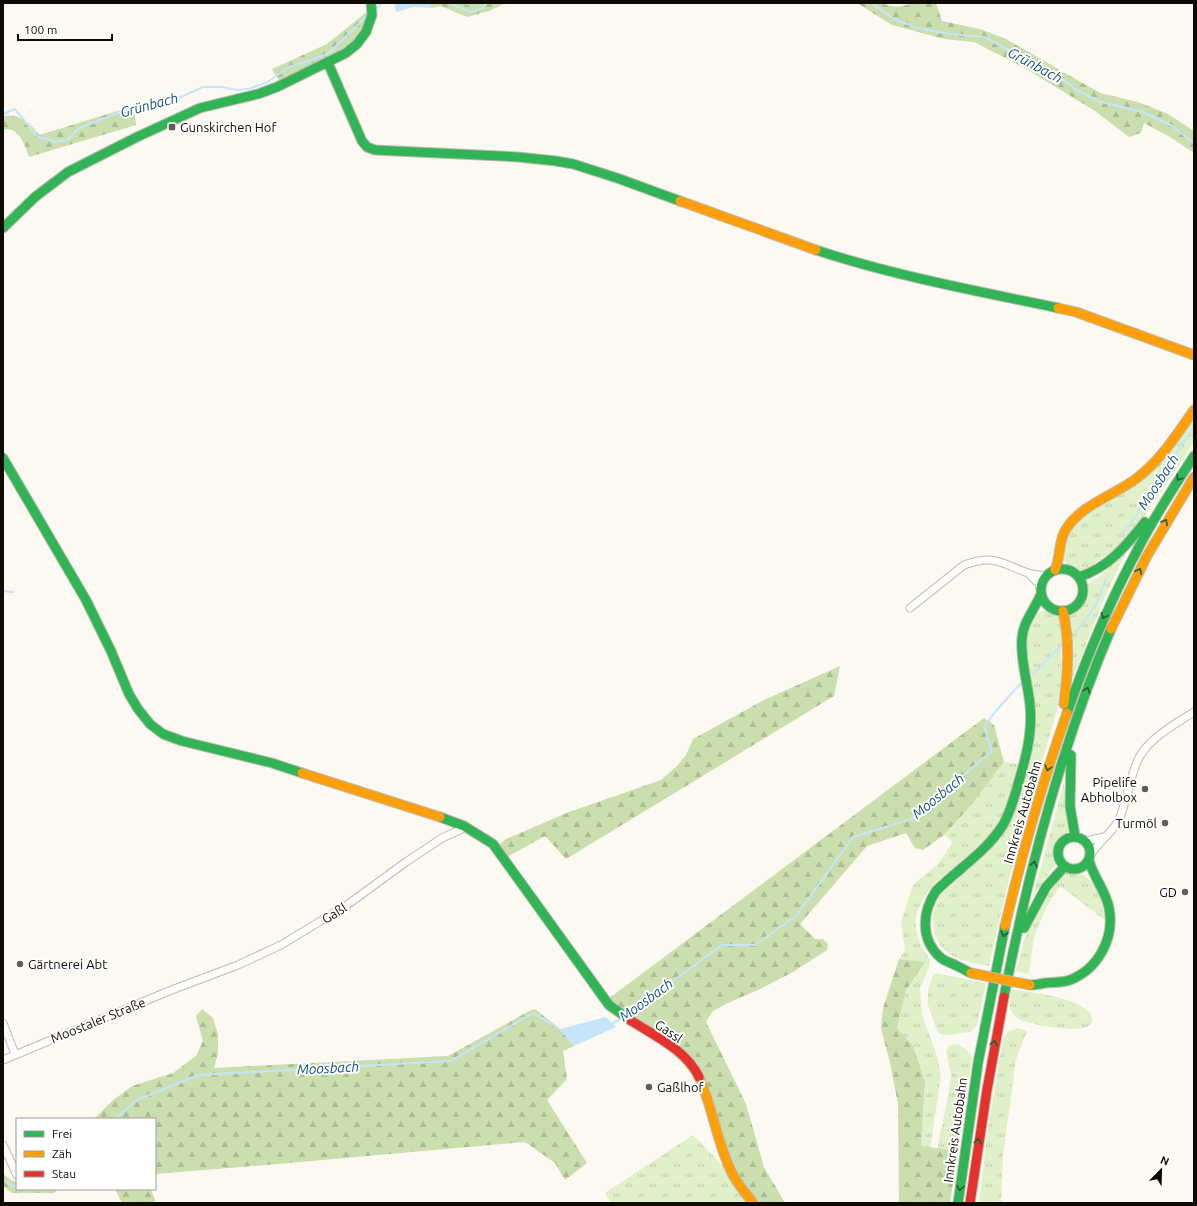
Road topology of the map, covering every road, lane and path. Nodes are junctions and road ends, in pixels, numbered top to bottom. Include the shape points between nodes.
1 (372, 6) edge
2 (328, 63) junction
3 (3, 228) edge
4 (1194, 355) edge
5 (1194, 410) edge
6 (1194, 456) edge
7 (3, 458) edge
8 (1194, 477) edge
9 (1165, 500) junction
10 (1060, 555) junction
11 (1055, 570) junction
12 (1068, 570) junction
13 (1029, 574) junction
14 (1046, 576) junction
15 (1079, 577) junction
16 (1041, 591) junction
17 (1048, 606) junction
18 (910, 608) dead end
19 (1033, 612) junction
20 (1063, 612) junction
21 (1194, 712) edge
22 (1074, 727) junction
23 (1060, 731) junction
24 (464, 826) junction
25 (1074, 836) junction
26 (1105, 837) junction
27 (1086, 841) junction
28 (1090, 858) junction
29 (1065, 866) junction
30 (1082, 867) junction
31 (1096, 881) junction
32 (1012, 954) junction
33 (193, 982) joint
34 (3, 1023) edge
35 (15, 1054) junction
36 (3, 1060) edge
37 (3, 1145) edge
38 (16, 1173) edge
39 (753, 1203) edge
40 (958, 1203) edge
41 (970, 1203) edge

1 - 2 main road via 366,32 357,44
2 - 3 main road via 258,94 200,108 68,172 35,197
2 - 4 main road via 362,140 371,149 518,157 573,164 835,256 906,275 1076,312
5 - 10 main road via 1150,467 1128,485 1088,508 1073,520 1062,536
6 -> 9 main road, Innkreis Autobahn
7 - 24 main road via 86,600 129,694 150,724 163,734 182,741 272,763
22 -> 8 main road, Innkreis Autobahn via 1122,606 1164,524
9 - 15 main road via 1119,551 1086,576
9 -> 23 main road, Innkreis Autobahn via 1111,601 1090,648
10 - 11 main road
10 - 12 main road
11 - 12 main road
11 - 14 main road
12 - 15 main road
13 - 14 street
13 - 16 street via 1038,583
13 - 18 street via 1000,561 973,561 964,564
14 - 16 main road
15 - 20 main road via 1083,586 1082,598 1074,608
16 - 17 main road
16 - 19 main road
17 - 19 main road
17 - 20 main road
19 - 31 main road via 1023,629 1022,639 1031,733 1011,808 1001,828 987,846 930,899 924,929 930,945 941,958 956,965 1031,982 1056,983 1068,980 1092,965 1104,948 1110,932 1110,915 1106,899
20 - 23 main road via 1067,626 1069,665
21 - 26 street via 1166,730 1143,750 1135,766 1120,816
22 - 25 main road via 1069,796
32 -> 22 main road, Innkreis Autobahn via 1045,822
23 -> 40 main road, Innkreis Autobahn via 1023,856 996,966 975,1081
24 - 33 street, Gaßl via 406,862 347,905 281,945
24 - 39 main road, Gassl via 493,844 609,1005 670,1045 696,1071 706,1092 732,1172
25 - 27 main road
25 - 29 main road via 1066,838 1059,847 1059,857
26 - 27 street
26 - 28 street
27 - 28 main road
28 - 30 main road
28 - 31 main road via 1091,870
29 - 30 main road
29 - 32 main road via 1053,877 1042,894
30 - 31 main road
41 -> 32 main road, Innkreis Autobahn via 987,1081
33 - 35 street, Moostaler Straße
34 - 35 street
35 - 36 street, Moostaler Straße
37 - 38 street

